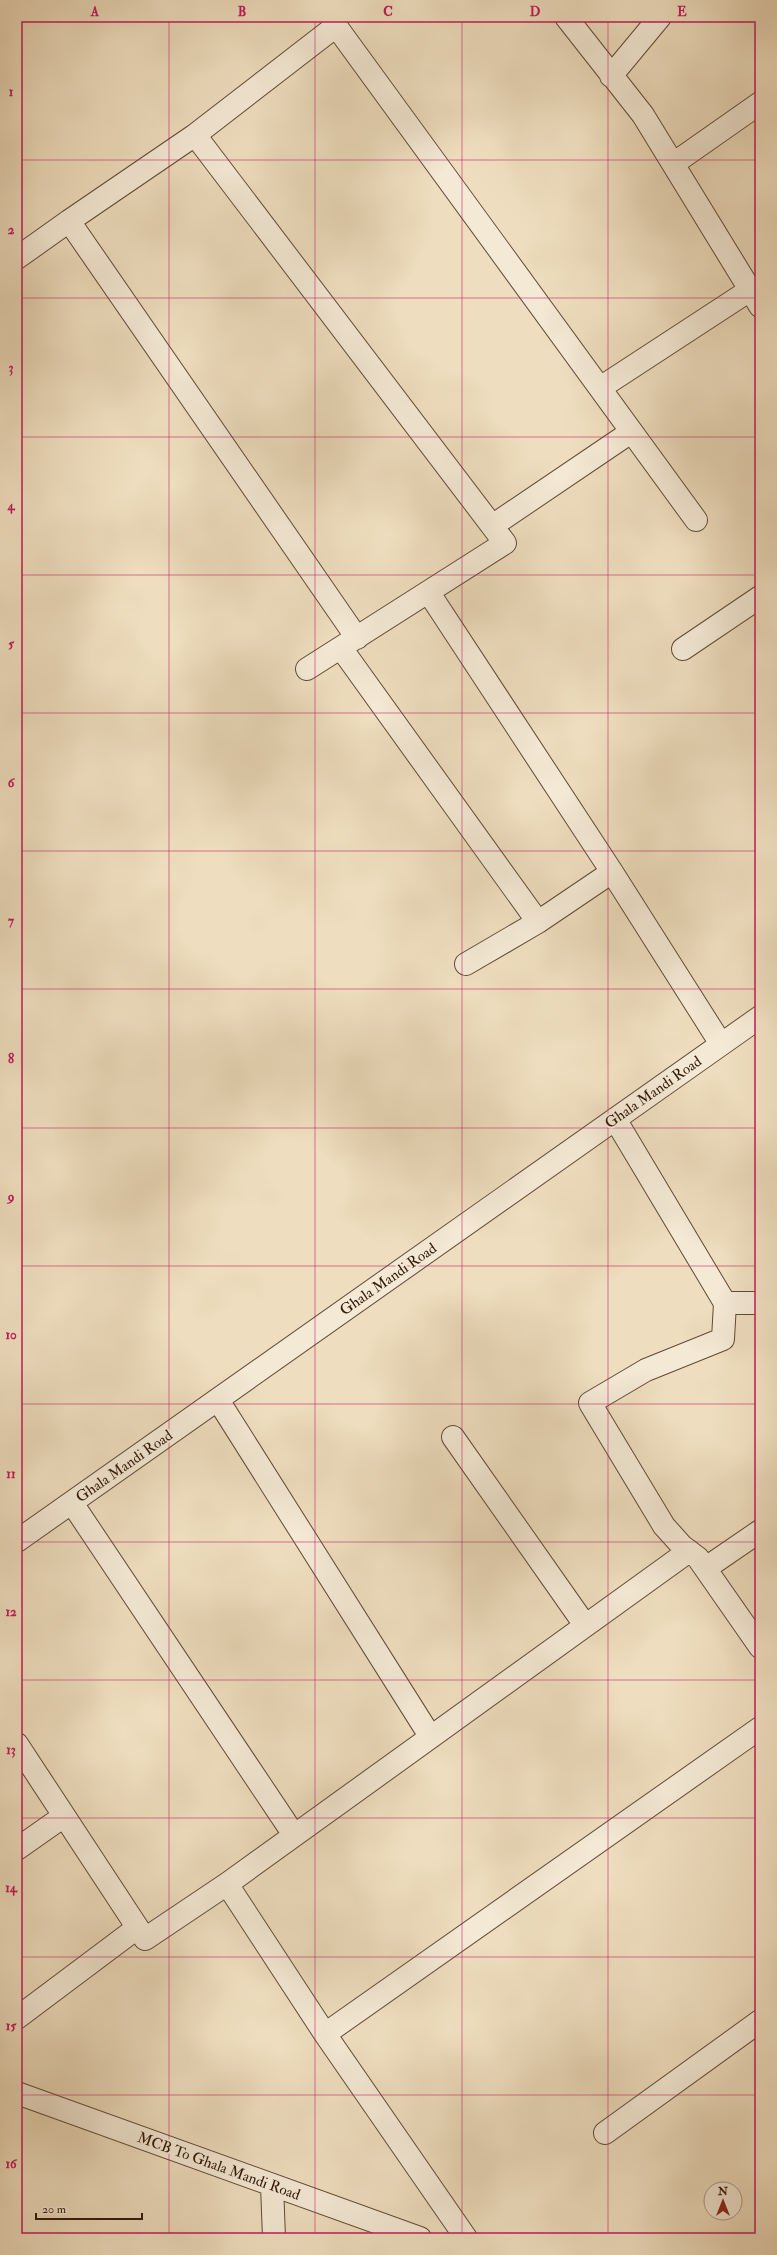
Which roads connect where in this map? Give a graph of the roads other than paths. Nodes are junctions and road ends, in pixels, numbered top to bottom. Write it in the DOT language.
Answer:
graph roads {
  1 [pos="566,17"];
  2 [pos="660,17"];
  3 [pos="611,76"];
  4 [pos="760,103"];
  5 [pos="195,135"];
  6 [pos="672,164"];
  7 [pos="69,221"];
  8 [pos="17,258"];
  9 [pos="755,298"];
  10 [pos="600,388"];
  11 [pos="631,432"];
  12 [pos="696,520"];
  13 [pos="492,526"];
  14 [pos="429,592"];
  15 [pos="760,596"];
  16 [pos="349,643"];
  17 [pos="683,649"];
  18 [pos="307,668"];
  19 [pos="612,872"];
  20 [pos="538,922"];
  21 [pos="466,964"];
  22 [pos="760,1017"];
  23 [pos="721,1044"];
  24 [pos="615,1119"];
  25 [pos="725,1302"];
  26 [pos="760,1303"];
  27 [pos="218,1400"];
  28 [pos="453,1437"];
  29 [pos="72,1502"];
  30 [pos="760,1531"];
  31 [pos="17,1541"];
  32 [pos="689,1551"];
  33 [pos="706,1568"];
  34 [pos="585,1625"];
  35 [pos="760,1647"];
  36 [pos="760,1728"];
  37 [pos="430,1736"];
  38 [pos="17,1744"];
  39 [pos="64,1816"];
  40 [pos="294,1835"];
  41 [pos="17,1849"];
  42 [pos="227,1884"];
  43 [pos="137,1928"];
  44 [pos="17,2018"];
  45 [pos="760,2021"];
  46 [pos="325,2034"];
  47 [pos="17,2093"];
  48 [pos="605,2133"];
  49 [pos="272,2185"];
  50 [pos="274,2238"];
  51 [pos="420,2238"];
  52 [pos="466,2238"];
  1 -- 3 [label="street"];
  2 -- 3 [label="street"];
  3 -- 6 [label="street"];
  4 -- 6 [label="street"];
  5 -- 7 [label="street"];
  5 -- 10 [label="street"];
  5 -- 13 [label="street"];
  6 -- 9 [label="street"];
  7 -- 8 [label="street"];
  7 -- 16 [label="street"];
  9 -- 10 [label="street"];
  10 -- 11 [label="street"];
  11 -- 12 [label="street"];
  11 -- 13 [label="street"];
  13 -- 14 [label="street"];
  14 -- 16 [label="street"];
  14 -- 19 [label="street"];
  15 -- 17 [label="street"];
  16 -- 18 [label="street"];
  16 -- 20 [label="street"];
  19 -- 20 [label="street"];
  19 -- 23 [label="street"];
  20 -- 21 [label="street"];
  22 -- 23 [label="street, Ghala Mandi Road"];
  23 -- 24 [label="street, Ghala Mandi Road"];
  24 -- 25 [label="street"];
  24 -- 27 [label="street, Ghala Mandi Road"];
  25 -- 26 [label="street"];
  25 -- 32 [label="street"];
  27 -- 29 [label="street, Ghala Mandi Road"];
  27 -- 37 [label="street"];
  28 -- 34 [label="street"];
  29 -- 31 [label="street, Ghala Mandi Road"];
  29 -- 40 [label="street"];
  30 -- 33 [label="street"];
  32 -- 33 [label="street"];
  32 -- 34 [label="street"];
  33 -- 35 [label="street"];
  34 -- 37 [label="street"];
  36 -- 46 [label="street"];
  37 -- 40 [label="street"];
  38 -- 39 [label="street"];
  39 -- 41 [label="street"];
  39 -- 43 [label="street"];
  40 -- 42 [label="street"];
  42 -- 43 [label="street"];
  42 -- 46 [label="street"];
  43 -- 44 [label="street"];
  45 -- 48 [label="street"];
  46 -- 52 [label="street"];
  47 -- 49 [label="street, MCB To Ghala Mandi Road"];
  49 -- 50 [label="street"];
  49 -- 51 [label="street, MCB To Ghala Mandi Road"];
}
